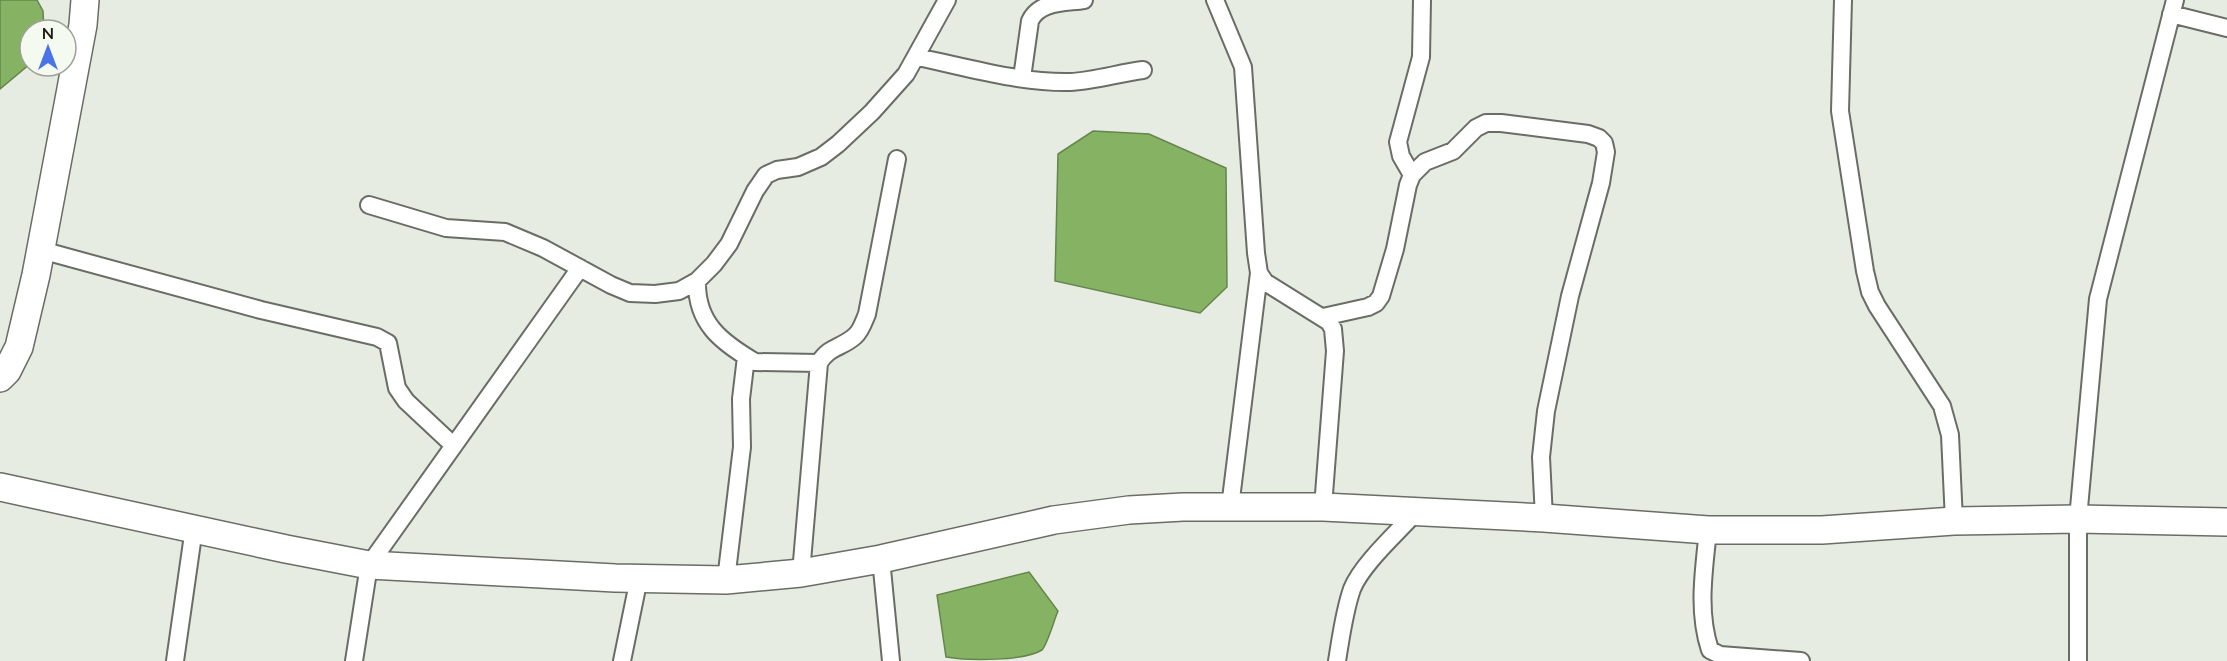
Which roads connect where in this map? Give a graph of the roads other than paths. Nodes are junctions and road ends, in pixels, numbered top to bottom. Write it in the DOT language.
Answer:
graph roads {
  1 [pos="85,0"];
  2 [pos="947,0"];
  3 [pos="1084,0"];
  4 [pos="1215,0"];
  5 [pos="1422,0"];
  6 [pos="1844,0"];
  7 [pos="1034,7"];
  8 [pos="2173,7"];
  9 [pos="2227,28"];
  10 [pos="916,57"];
  11 [pos="1143,70"];
  12 [pos="1022,78"];
  13 [pos="897,159"];
  14 [pos="1412,175"];
  15 [pos="369,205"];
  16 [pos="41,250"];
  17 [pos="580,268"];
  18 [pos="1259,273"];
  19 [pos="697,281"];
  20 [pos="1323,318"];
  21 [pos="746,357"];
  22 [pos="819,363"];
  23 [pos="2,373"];
  24 [pos="453,445"];
  25 [pos="0,486"];
  26 [pos="1230,507"];
  27 [pos="1323,507"];
  28 [pos="1417,511"];
  29 [pos="1544,518"];
  30 [pos="2078,519"];
  31 [pos="1954,521"];
  32 [pos="2227,522"];
  33 [pos="194,528"];
  34 [pos="1708,530"];
  35 [pos="881,559"];
  36 [pos="369,565"];
  37 [pos="801,573"];
  38 [pos="639,578"];
  39 [pos="726,580"];
  40 [pos="175,661"];
  41 [pos="354,661"];
  42 [pos="622,661"];
  43 [pos="891,661"];
  44 [pos="1337,661"];
  45 [pos="1801,661"];
  46 [pos="2078,661"];
  1 -- 16 [label="main road"];
  2 -- 10 [label="street"];
  3 -- 7 [label="street"];
  4 -- 18 [label="street"];
  5 -- 14 [label="street"];
  6 -- 31 [label="street"];
  7 -- 12 [label="street"];
  8 -- 9 [label="street"];
  8 -- 30 [label="street"];
  10 -- 12 [label="street"];
  10 -- 19 [label="street"];
  11 -- 12 [label="street"];
  13 -- 22 [label="street"];
  14 -- 20 [label="street"];
  14 -- 29 [label="street"];
  15 -- 17 [label="street"];
  16 -- 23 [label="main road"];
  16 -- 24 [label="street"];
  17 -- 19 [label="street"];
  17 -- 24 [label="street"];
  18 -- 20 [label="street"];
  18 -- 26 [label="street"];
  19 -- 21 [label="street"];
  20 -- 27 [label="street"];
  21 -- 22 [label="street"];
  21 -- 39 [label="street"];
  22 -- 37 [label="street"];
  24 -- 36 [label="street"];
  25 -- 33 [label="main road"];
  26 -- 27 [label="main road"];
  26 -- 35 [label="main road"];
  27 -- 28 [label="main road"];
  28 -- 29 [label="main road"];
  28 -- 44 [label="street"];
  29 -- 34 [label="main road"];
  30 -- 31 [label="main road"];
  30 -- 32 [label="main road"];
  30 -- 46 [label="street"];
  31 -- 34 [label="main road"];
  33 -- 36 [label="main road"];
  33 -- 40 [label="street"];
  34 -- 45 [label="street"];
  35 -- 37 [label="main road"];
  35 -- 43 [label="street"];
  36 -- 38 [label="main road"];
  36 -- 41 [label="street"];
  37 -- 39 [label="main road"];
  38 -- 39 [label="main road"];
  38 -- 42 [label="street"];
}
